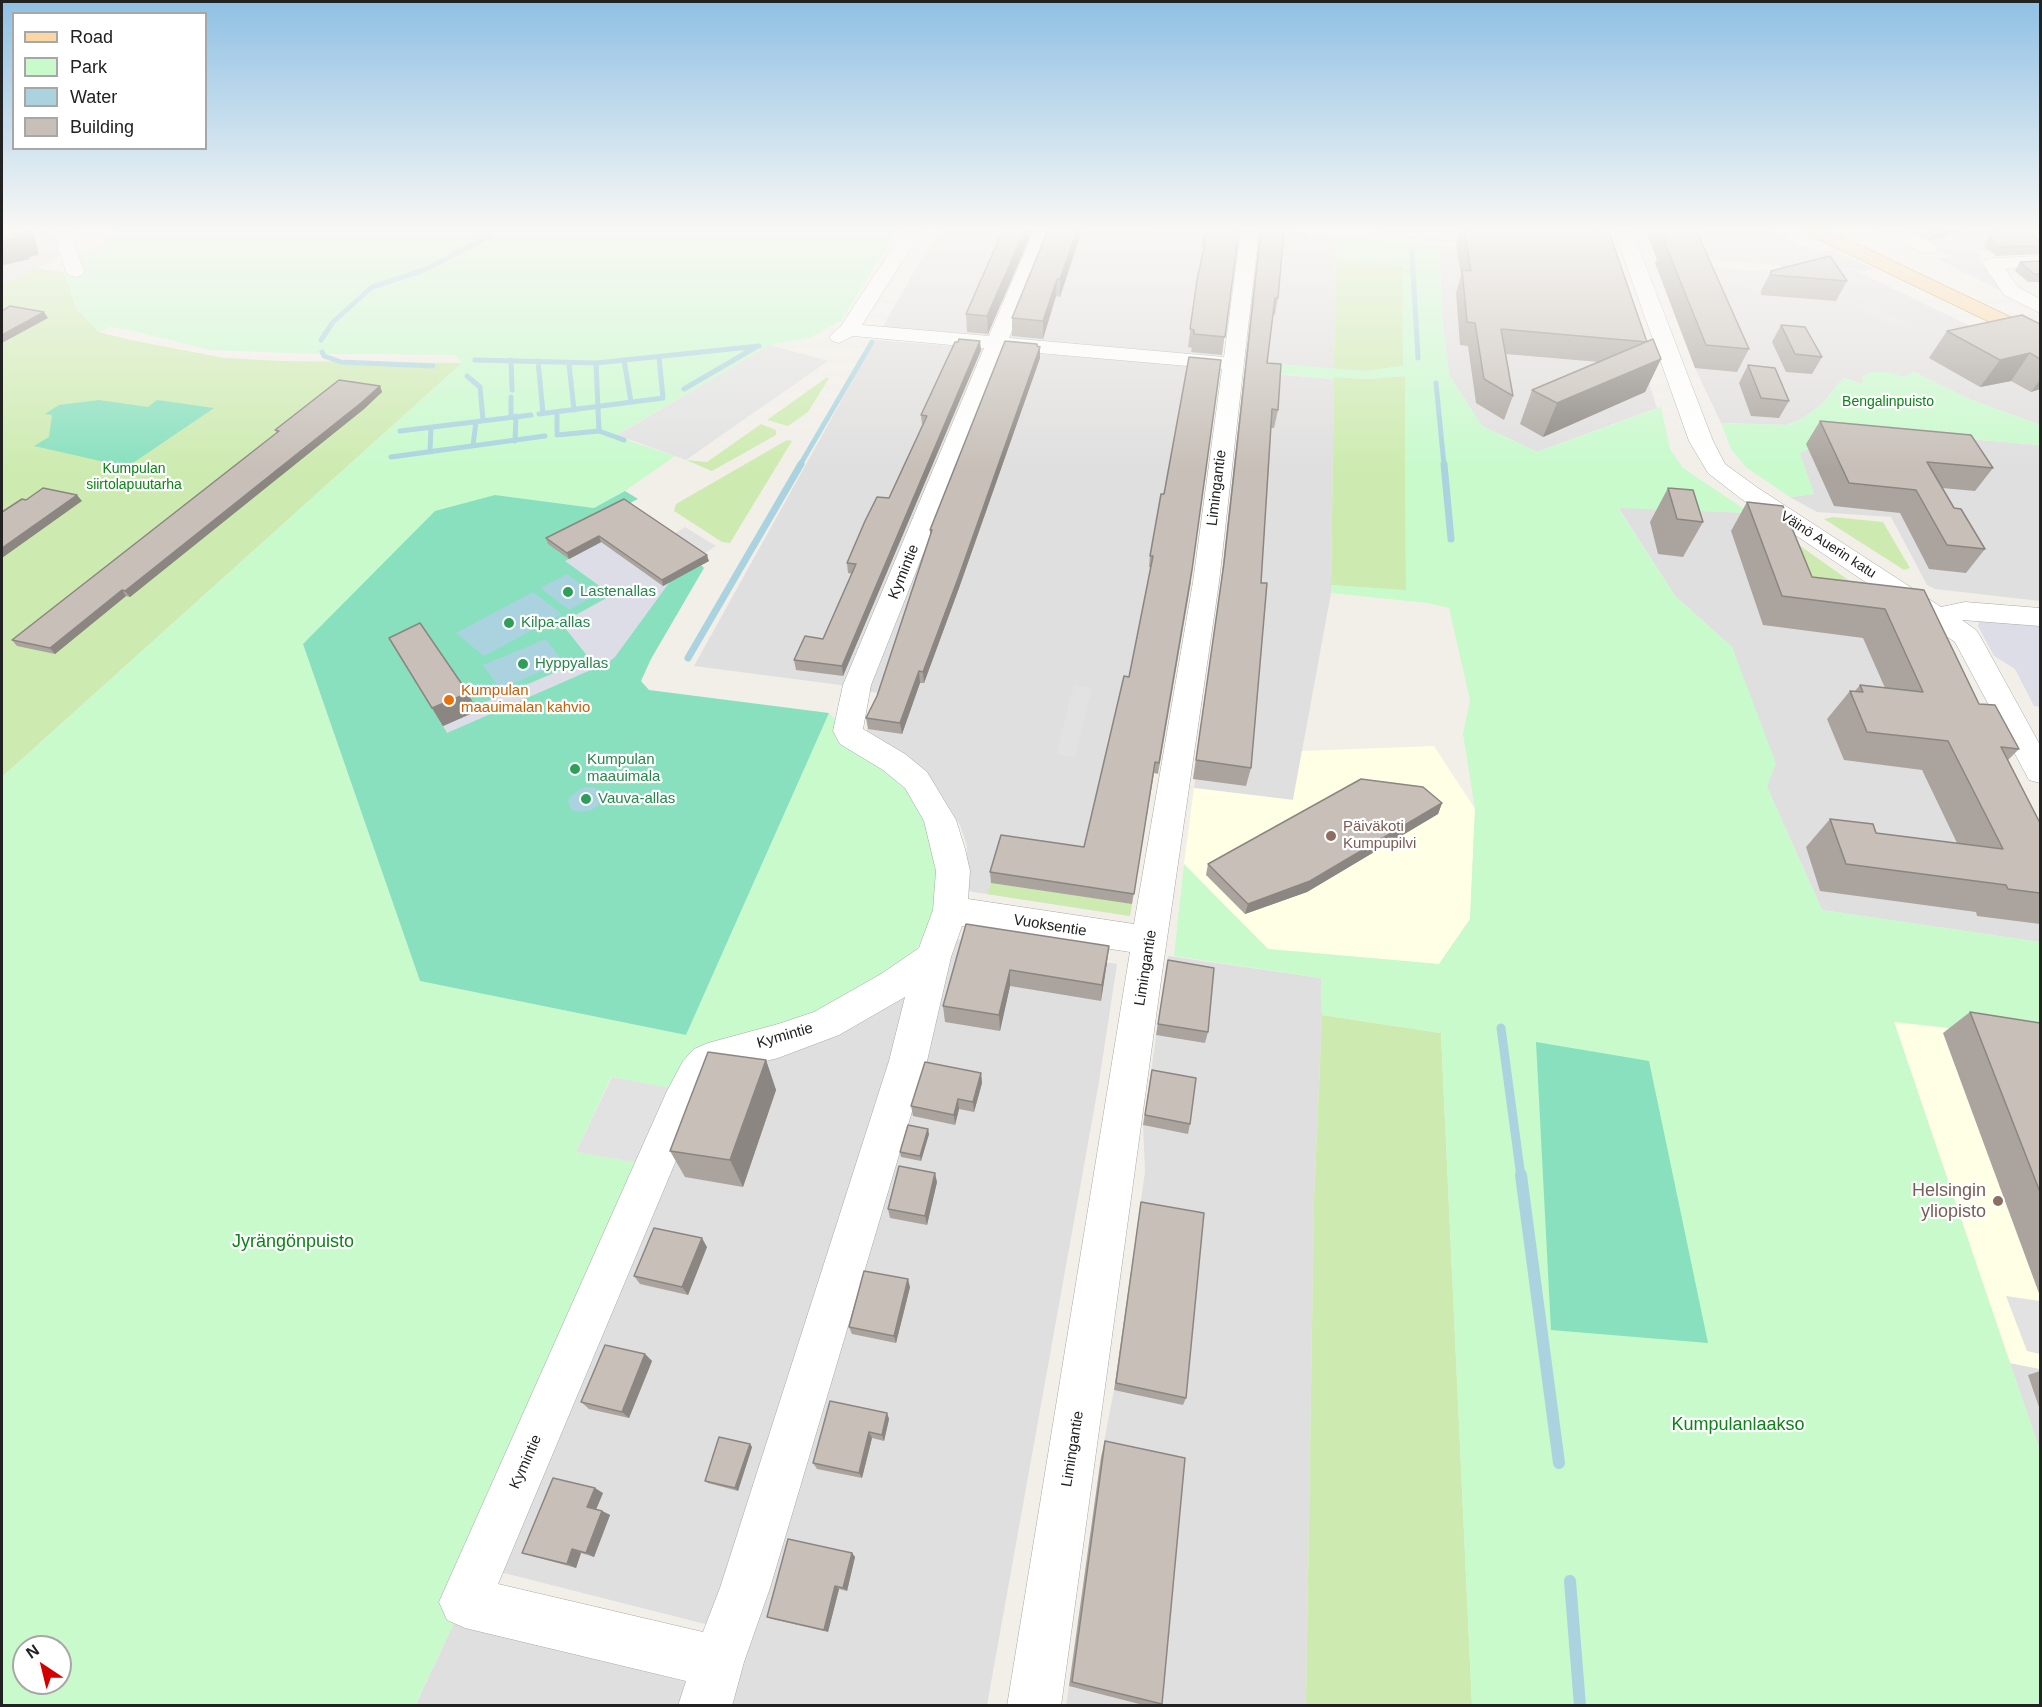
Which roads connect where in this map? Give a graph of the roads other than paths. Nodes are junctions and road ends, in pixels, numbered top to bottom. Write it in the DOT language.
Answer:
graph roads {
  1 [pos="860,310"];
  2 [pos="1011,310"];
  3 [pos="1239,310"];
  4 [pos="1648,310"];
  5 [pos="1979,310"];
  6 [pos="2025,310"];
  7 [pos="2040,317"];
  8 [pos="2040,339"];
  9 [pos="998,343"];
  10 [pos="1232,364"];
  11 [pos="1940,616"];
  12 [pos="2040,617"];
  13 [pos="2040,771"];
  14 [pos="950,910"];
  15 [pos="1149,941"];
  16 [pos="933,957"];
  17 [pos="718,1662"];
  18 [pos="705,1706"];
  19 [pos="1034,1706"];
  1 -- 9 [label="street"];
  2 -- 9 [label="street, Kymintie"];
  3 -- 10 [label="street, Limingantie"];
  4 -- 11 [label="street, Väinö Auerin katu"];
  5 -- 8 [label="main road"];
  6 -- 7 [label="main road"];
  9 -- 10 [label="street"];
  9 -- 14 [label="street, Kymintie"];
  10 -- 15 [label="street, Limingantie"];
  11 -- 12 [label="street"];
  11 -- 13 [label="street, Väinö Auerin katu"];
  14 -- 15 [label="street, Vuoksentie"];
  14 -- 16 [label="street, Kymintie"];
  15 -- 19 [label="street, Limingantie"];
  16 -- 17 [label="street"];
  16 -- 17 [label="street, Kymintie"];
  17 -- 18 [label="street"];
}
